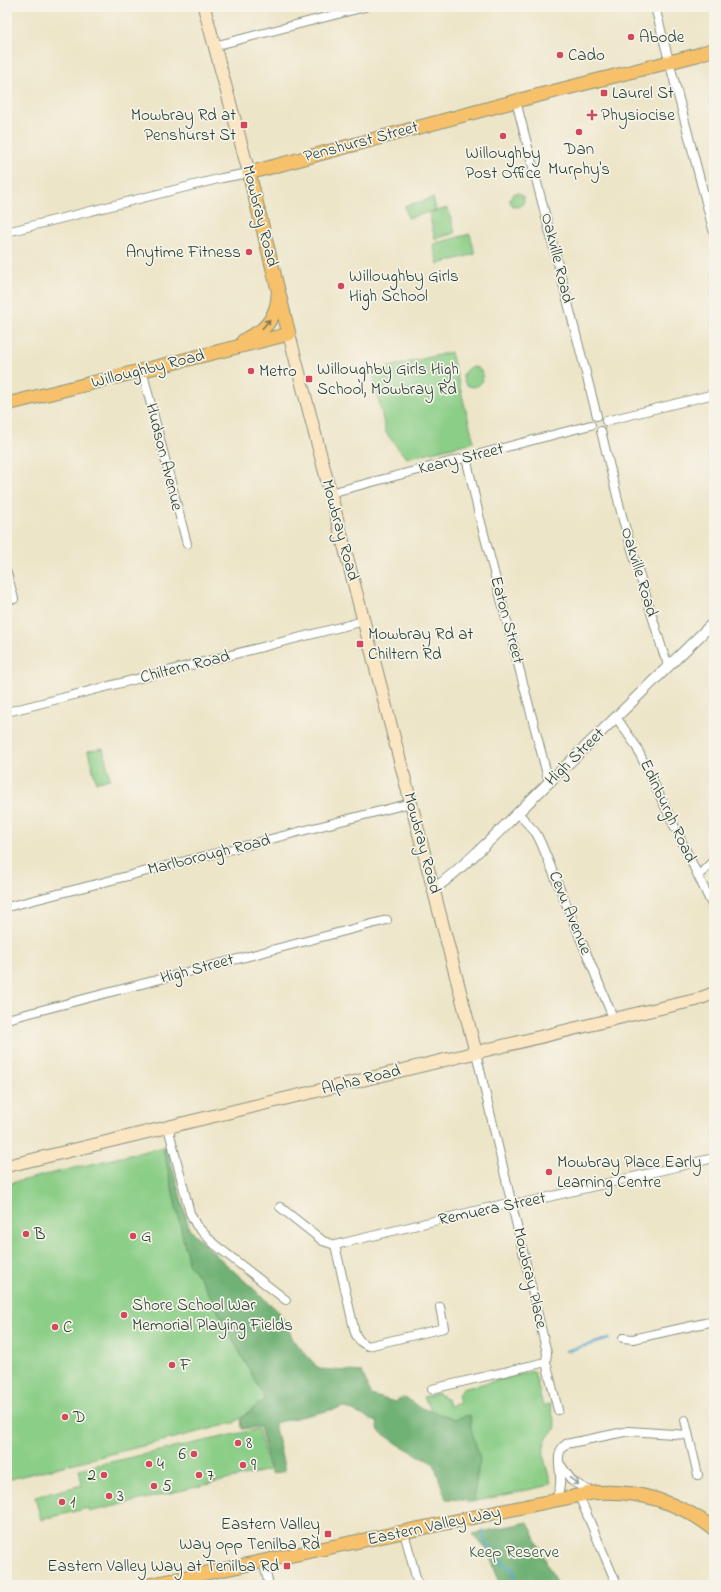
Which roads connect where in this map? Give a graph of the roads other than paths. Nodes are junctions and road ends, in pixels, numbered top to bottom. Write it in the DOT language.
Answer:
graph roads {
  1 [pos="204,7"];
  2 [pos="365,7"];
  3 [pos="655,7"];
  4 [pos="214,46"];
  5 [pos="714,49"];
  6 [pos="670,61"];
  7 [pos="516,100"];
  8 [pos="249,173"];
  9 [pos="712,219"];
  10 [pos="7,232"];
  11 [pos="714,233"];
  12 [pos="278,290"];
  13 [pos="289,334"];
  14 [pos="237,347"];
  15 [pos="142,370"];
  16 [pos="714,394"];
  17 [pos="7,404"];
  18 [pos="597,416"];
  19 [pos="606,421"];
  20 [pos="591,425"];
  21 [pos="601,431"];
  22 [pos="466,458"];
  23 [pos="330,493"];
  24 [pos="187,544"];
  25 [pos="7,573"];
  26 [pos="14,599"];
  27 [pos="364,621"];
  28 [pos="714,622"];
  29 [pos="669,666"];
  30 [pos="7,712"];
  31 [pos="616,717"];
  32 [pos="549,782"];
  33 [pos="411,803"];
  34 [pos="518,813"];
  35 [pos="714,860"];
  36 [pos="698,876"];
  37 [pos="434,890"];
  38 [pos="7,907"];
  39 [pos="714,909"];
  40 [pos="387,920"];
  41 [pos="714,994"];
  42 [pos="7,1019"];
  43 [pos="614,1020"];
  44 [pos="476,1052"];
  45 [pos="168,1127"];
  46 [pos="714,1158"];
  47 [pos="7,1166"];
  48 [pos="512,1202"];
  49 [pos="280,1207"];
  50 [pos="335,1244"];
  51 [pos="286,1300"];
  52 [pos="440,1307"];
  53 [pos="714,1321"];
  54 [pos="623,1338"];
  55 [pos="546,1362"];
  56 [pos="432,1389"];
  57 [pos="558,1410"];
  58 [pos="685,1420"];
  59 [pos="688,1435"];
  60 [pos="560,1464"];
  61 [pos="698,1475"];
  62 [pos="593,1493"];
  63 [pos="579,1496"];
  64 [pos="556,1500"];
  65 [pos="714,1529"];
  66 [pos="404,1532"];
  67 [pos="263,1561"];
  68 [pos="149,1585"];
  69 [pos="269,1585"];
  70 [pos="418,1585"];
  71 [pos="617,1585"];
  1 -- 4 [label="main road, Mowbray Road"];
  2 -- 4 [label="street"];
  3 -- 6 [label="street"];
  4 -- 8 [label="main road, Mowbray Road"];
  5 -- 6 [label="main road, Penshurst Street"];
  6 -- 7 [label="main road, Penshurst Street"];
  6 -- 9 [label="street"];
  7 -- 8 [label="main road, Penshurst Street"];
  7 -- 18 [label="street, Oakville Road"];
  8 -- 10 [label="street, Penshurst Street"];
  8 -- 12 [label="main road, Mowbray Road"];
  9 -- 11 [label="street"];
  12 -- 13 [label="main road, Mowbray Road"];
  14 -- 12 [label="main road, one-way"];
  13 -- 14 [label="main road, Willoughby Road"];
  13 -- 23 [label="main road, Mowbray Road"];
  14 -- 15 [label="main road, Willoughby Road"];
  15 -- 17 [label="main road, Willoughby Road"];
  15 -- 24 [label="street, Hudson Avenue"];
  16 -- 19 [label="street"];
  18 -- 19 [label="street"];
  18 -- 20 [label="street"];
  19 -- 21 [label="street"];
  20 -- 21 [label="street"];
  20 -- 22 [label="street, Keary Street"];
  21 -- 29 [label="street, Oakville Road"];
  22 -- 23 [label="street, Keary Street"];
  22 -- 32 [label="street, Eaton Street"];
  23 -- 27 [label="main road, Mowbray Road"];
  25 -- 26 [label="street"];
  27 -- 30 [label="street, Chiltern Road"];
  27 -- 33 [label="main road, Mowbray Road"];
  28 -- 29 [label="street, High Street"];
  29 -- 31 [label="street, High Street"];
  31 -- 32 [label="street, High Street"];
  31 -- 36 [label="street, Edinburgh Road"];
  32 -- 34 [label="street, High Street"];
  33 -- 37 [label="main road, Mowbray Road"];
  33 -- 38 [label="street, Marlborough Road"];
  34 -- 37 [label="street, High Street"];
  34 -- 43 [label="street, Cevu Avenue"];
  35 -- 36 [label="street"];
  36 -- 39 [label="street, Edinburgh Road"];
  37 -- 44 [label="main road, Mowbray Road"];
  40 -- 42 [label="street, High Street"];
  41 -- 43 [label="main road, Alpha Road"];
  43 -- 44 [label="main road, Alpha Road"];
  44 -- 45 [label="main road, Alpha Road"];
  44 -- 48 [label="street, Mowbray Place"];
  45 -- 47 [label="main road, Alpha Road"];
  45 -- 51 [label="street"];
  46 -- 48 [label="street, Remuera Street"];
  48 -- 50 [label="street, Remuera Street"];
  48 -- 55 [label="street, Mowbray Place"];
  49 -- 50 [label="street"];
  50 -- 52 [label="street"];
  53 -- 54 [label="street"];
  55 -- 56 [label="street"];
  55 -- 57 [label="street, Mowbray Place"];
  58 -- 59 [label="street"];
  59 -- 60 [label="street"];
  59 -- 61 [label="street"];
  60 -- 62 [label="street, one-way"];
  60 -- 64 [label="street"];
  62 -- 63 [label="main road, Eastern Valley Way"];
  62 -- 65 [label="main road, Eastern Valley Way"];
  63 -- 64 [label="main road, Eastern Valley Way"];
  63 -- 71 [label="street"];
  64 -- 66 [label="main road, Eastern Valley Way"];
  66 -- 67 [label="main road, Eastern Valley Way"];
  66 -- 70 [label="street"];
  67 -- 68 [label="main road, Eastern Valley Way"];
  67 -- 69 [label="street"];
}
